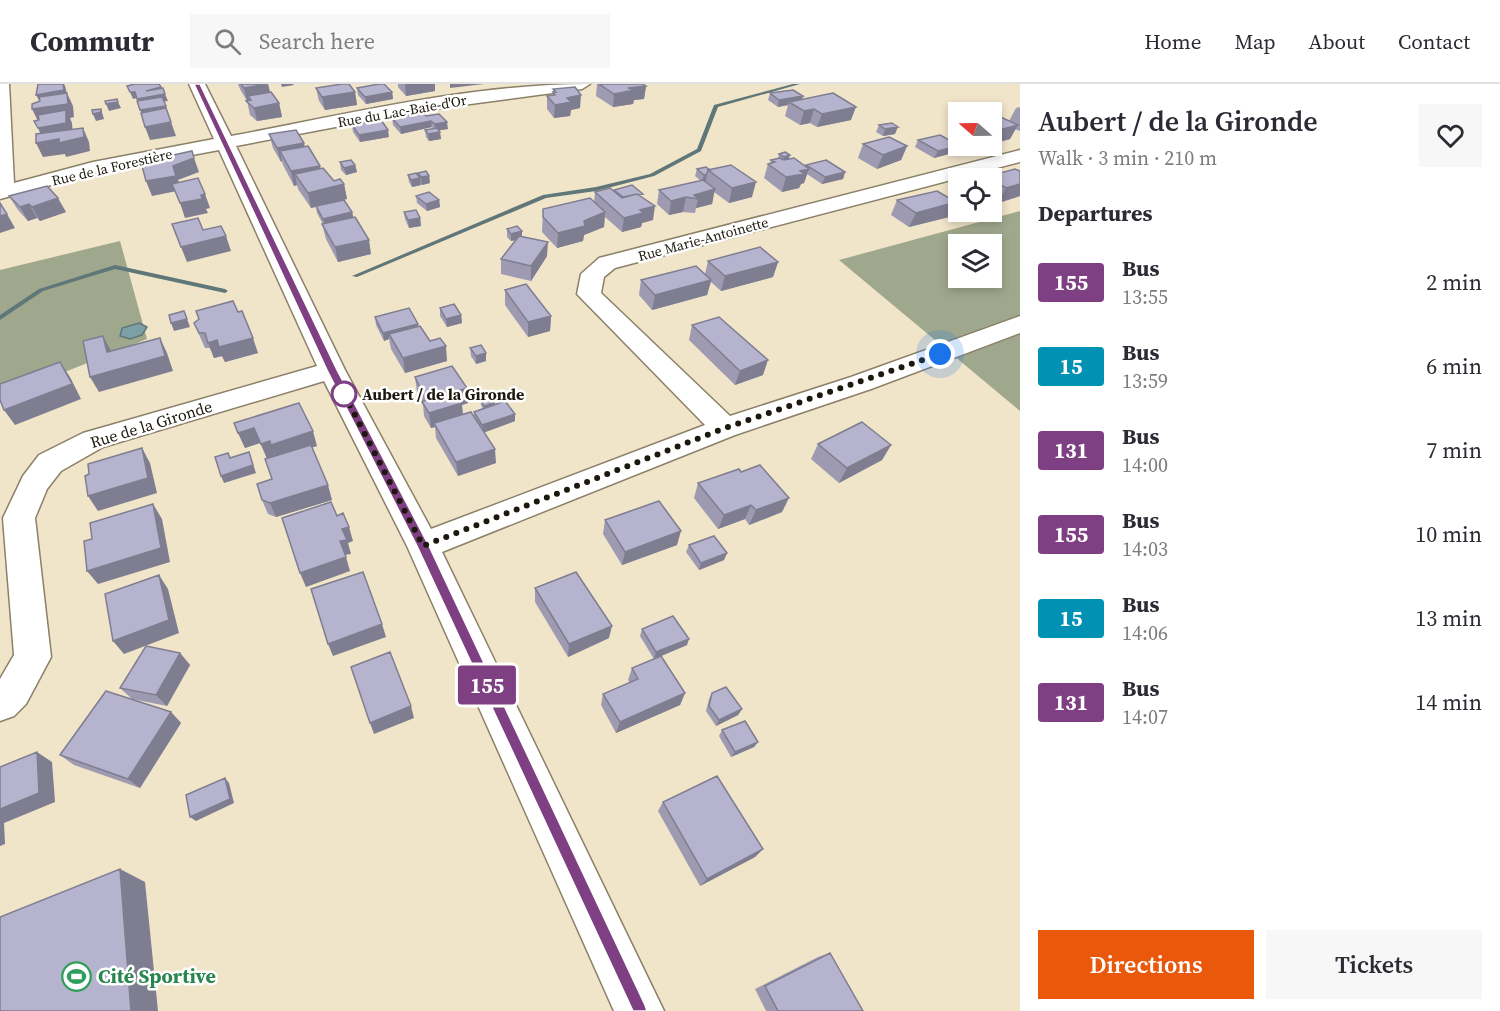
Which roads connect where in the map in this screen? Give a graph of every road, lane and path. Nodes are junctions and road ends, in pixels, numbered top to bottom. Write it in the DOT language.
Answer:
graph roads {
  1 [pos="1,84"];
  2 [pos="197,84"];
  3 [pos="582,84"];
  4 [pos="2,113"];
  5 [pos="224,143"];
  6 [pos="1020,156"];
  7 [pos="2,192"];
  8 [pos="1020,324"];
  9 [pos="332,370"];
  10 [pos="725,428"];
  11 [pos="423,546"];
  12 [pos="0,703"];
  13 [pos="639,1011"];
  1 -- 4 [label="street"];
  2 -- 5 [label="street"];
  3 -- 5 [label="street, Rue du Lac-Baie-d'Or"];
  4 -- 7 [label="street"];
  5 -- 7 [label="street, Rue de la Forestière"];
  5 -- 9 [label="street"];
  6 -- 10 [label="street, Rue Marie-Antoinette"];
  8 -- 10 [label="street"];
  9 -- 11 [label="street"];
  9 -- 12 [label="street, Rue de la Gironde"];
  10 -- 11 [label="street"];
  11 -- 13 [label="street"];
}
